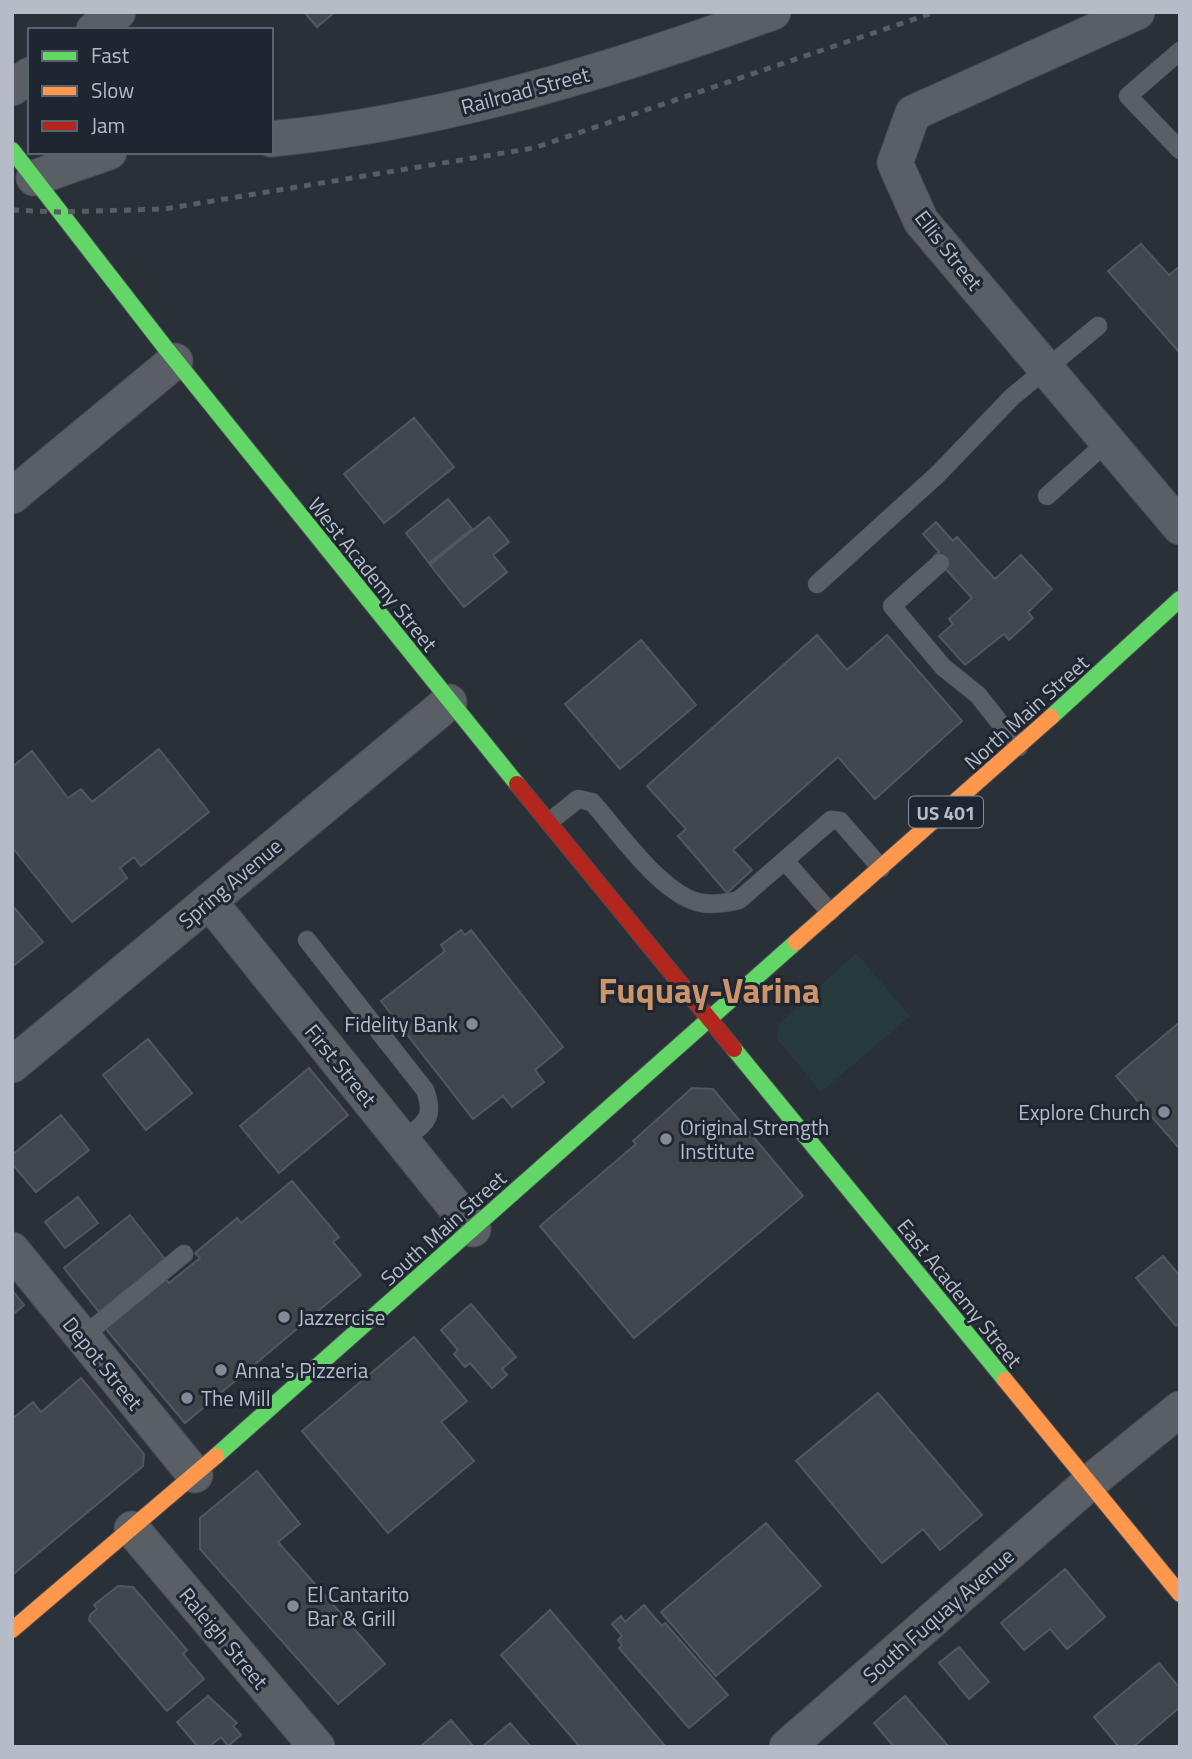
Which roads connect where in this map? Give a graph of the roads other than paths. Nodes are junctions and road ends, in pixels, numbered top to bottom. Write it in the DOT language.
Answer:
graph roads {
  1 [pos="118,12"];
  2 [pos="773,12"];
  3 [pos="1137,12"];
  4 [pos="97,28"];
  5 [pos="1180,51"];
  6 [pos="28,76"];
  7 [pos="12,88"];
  8 [pos="273,139"];
  9 [pos="12,150"];
  10 [pos="1180,150"];
  11 [pos="103,154"];
  12 [pos="34,178"];
  13 [pos="1097,326"];
  14 [pos="175,360"];
  15 [pos="1046,371"];
  16 [pos="1107,443"];
  17 [pos="12,496"];
  18 [pos="1047,496"];
  19 [pos="1180,527"];
  20 [pos="940,563"];
  21 [pos="817,584"];
  22 [pos="1180,599"];
  23 [pos="449,702"];
  24 [pos="1018,747"];
  25 [pos="549,822"];
  26 [pos="785,861"];
  27 [pos="881,868"];
  28 [pos="209,901"];
  29 [pos="830,912"];
  30 [pos="307,940"];
  31 [pos="707,1018"];
  32 [pos="12,1065"];
  33 [pos="402,1141"];
  34 [pos="473,1229"];
  35 [pos="12,1250"];
  36 [pos="184,1254"];
  37 [pos="81,1338"];
  38 [pos="1180,1409"];
  39 [pos="195,1475"];
  40 [pos="1089,1483"];
  41 [pos="132,1529"];
  42 [pos="1180,1594"];
  43 [pos="12,1630"];
  44 [pos="317,1747"];
  45 [pos="788,1747"];
  1 -- 4 [label="street"];
  2 -- 8 [label="street, Railroad Street"];
  3 -- 15 [label="street, Ellis Street"];
  5 -- 10 [label="lane"];
  6 -- 7 [label="street"];
  9 -- 12 [label="main road, West Academy Street"];
  11 -- 12 [label="street"];
  12 -- 14 [label="main road, West Academy Street"];
  13 -- 15 [label="lane"];
  14 -- 17 [label="street"];
  14 -- 23 [label="main road, West Academy Street"];
  15 -- 16 [label="street, Ellis Street"];
  15 -- 21 [label="lane"];
  16 -- 18 [label="lane"];
  16 -- 19 [label="street, Ellis Street"];
  20 -- 24 [label="lane"];
  22 -- 24 [label="main road, North Main Street / US 401"];
  23 -- 25 [label="main road, West Academy Street"];
  23 -- 28 [label="street, Spring Avenue"];
  24 -- 27 [label="main road, North Main Street / US 401"];
  25 -- 26 [label="lane"];
  25 -- 31 [label="main road, West Academy Street"];
  26 -- 27 [label="lane"];
  26 -- 29 [label="lane"];
  27 -- 29 [label="main road, North Main Street / US 401"];
  28 -- 32 [label="street, Spring Avenue"];
  28 -- 33 [label="street, First Street"];
  29 -- 31 [label="main road, North Main Street / US 401"];
  30 -- 33 [label="lane"];
  31 -- 34 [label="main road, South Main Street / US 401"];
  31 -- 40 [label="main road, East Academy Street"];
  33 -- 34 [label="street, First Street"];
  34 -- 39 [label="main road, South Main Street / US 401"];
  35 -- 37 [label="street, Depot Street"];
  36 -- 37 [label="lane"];
  37 -- 39 [label="street, Depot Street"];
  38 -- 40 [label="street, South Fuquay Avenue"];
  39 -- 41 [label="main road, South Main Street / US 401"];
  40 -- 42 [label="main road, East Academy Street"];
  40 -- 45 [label="street, South Fuquay Avenue"];
  41 -- 43 [label="main road, South Main Street / US 401"];
  41 -- 44 [label="street, Raleigh Street"];
}
